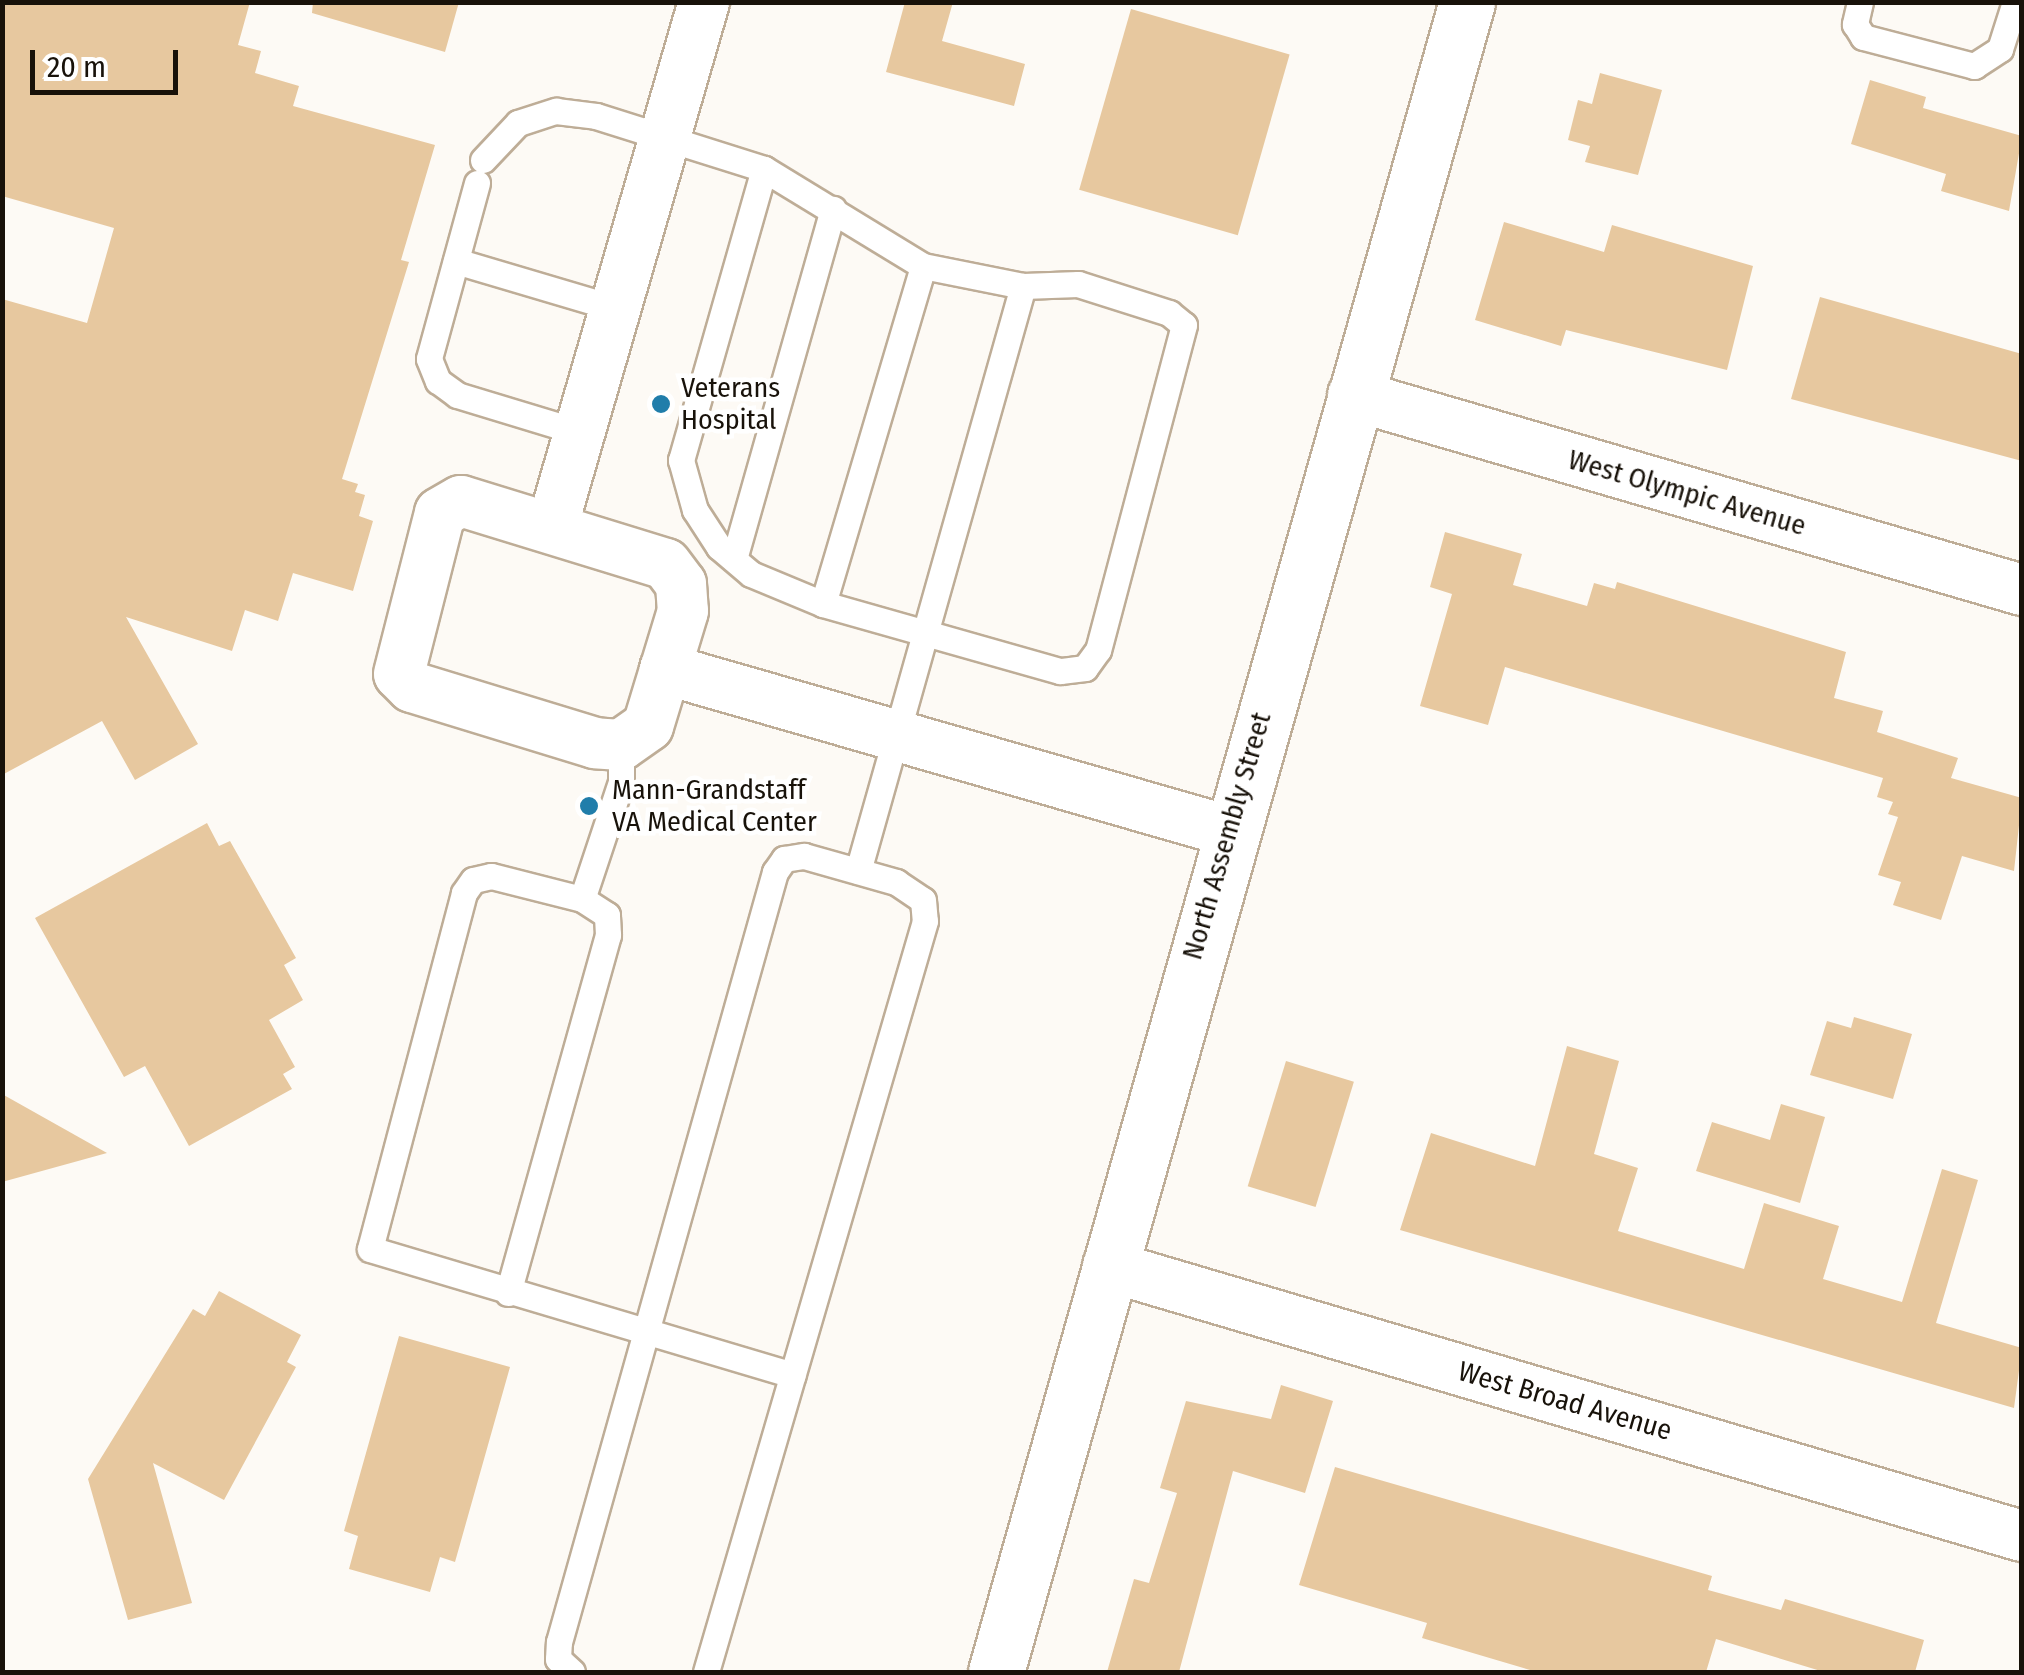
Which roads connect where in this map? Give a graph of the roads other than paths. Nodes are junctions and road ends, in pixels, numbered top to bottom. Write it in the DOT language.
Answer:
graph roads {
  1 [pos="704,2"];
  2 [pos="1466,2"];
  3 [pos="1860,2"];
  4 [pos="2014,2"];
  5 [pos="665,139"];
  6 [pos="764,168"];
  7 [pos="833,209"];
  8 [pos="456,261"];
  9 [pos="922,266"];
  10 [pos="1024,286"];
  11 [pos="616,308"];
  12 [pos="1353,395"];
  13 [pos="579,432"];
  14 [pos="552,527"];
  15 [pos="734,559"];
  16 [pos="2022,590"];
  17 [pos="823,604"];
  18 [pos="929,635"];
  19 [pos="665,669"];
  20 [pos="900,740"];
  21 [pos="621,745"];
  22 [pos="1228,831"];
  23 [pos="858,872"];
  24 [pos="582,899"];
  25 [pos="1108,1266"];
  26 [pos="508,1293"];
  27 [pos="645,1333"];
  28 [pos="792,1375"];
  29 [pos="2022,1536"];
  30 [pos="572,1672"];
  31 [pos="706,1672"];
  32 [pos="996,1672"];
  1 -- 5 [label="street"];
  2 -- 12 [label="main road, North Assembly Street"];
  3 -- 4 [label="lane"];
  5 -- 6 [label="lane"];
  5 -- 8 [label="lane"];
  5 -- 11 [label="street"];
  6 -- 7 [label="lane"];
  6 -- 15 [label="lane"];
  7 -- 9 [label="lane"];
  7 -- 15 [label="lane"];
  8 -- 11 [label="lane"];
  8 -- 13 [label="lane"];
  9 -- 10 [label="lane"];
  9 -- 17 [label="lane"];
  10 -- 18 [label="lane"];
  10 -- 18 [label="lane"];
  11 -- 13 [label="street"];
  12 -- 16 [label="street, West Olympic Avenue"];
  12 -- 22 [label="main road, North Assembly Street"];
  13 -- 14 [label="street"];
  14 -- 19 [label="street"];
  14 -- 21 [label="street"];
  15 -- 17 [label="lane"];
  17 -- 18 [label="lane"];
  18 -- 20 [label="lane"];
  19 -- 20 [label="street"];
  19 -- 21 [label="street"];
  20 -- 22 [label="street"];
  20 -- 23 [label="lane"];
  21 -- 24 [label="lane"];
  22 -- 25 [label="main road, North Assembly Street"];
  23 -- 27 [label="lane"];
  23 -- 28 [label="lane"];
  24 -- 26 [label="lane"];
  24 -- 26 [label="lane"];
  25 -- 29 [label="street, West Broad Avenue"];
  25 -- 32 [label="main road, North Assembly Street"];
  26 -- 27 [label="lane"];
  27 -- 28 [label="lane"];
  27 -- 30 [label="lane"];
  28 -- 31 [label="lane"];
}
